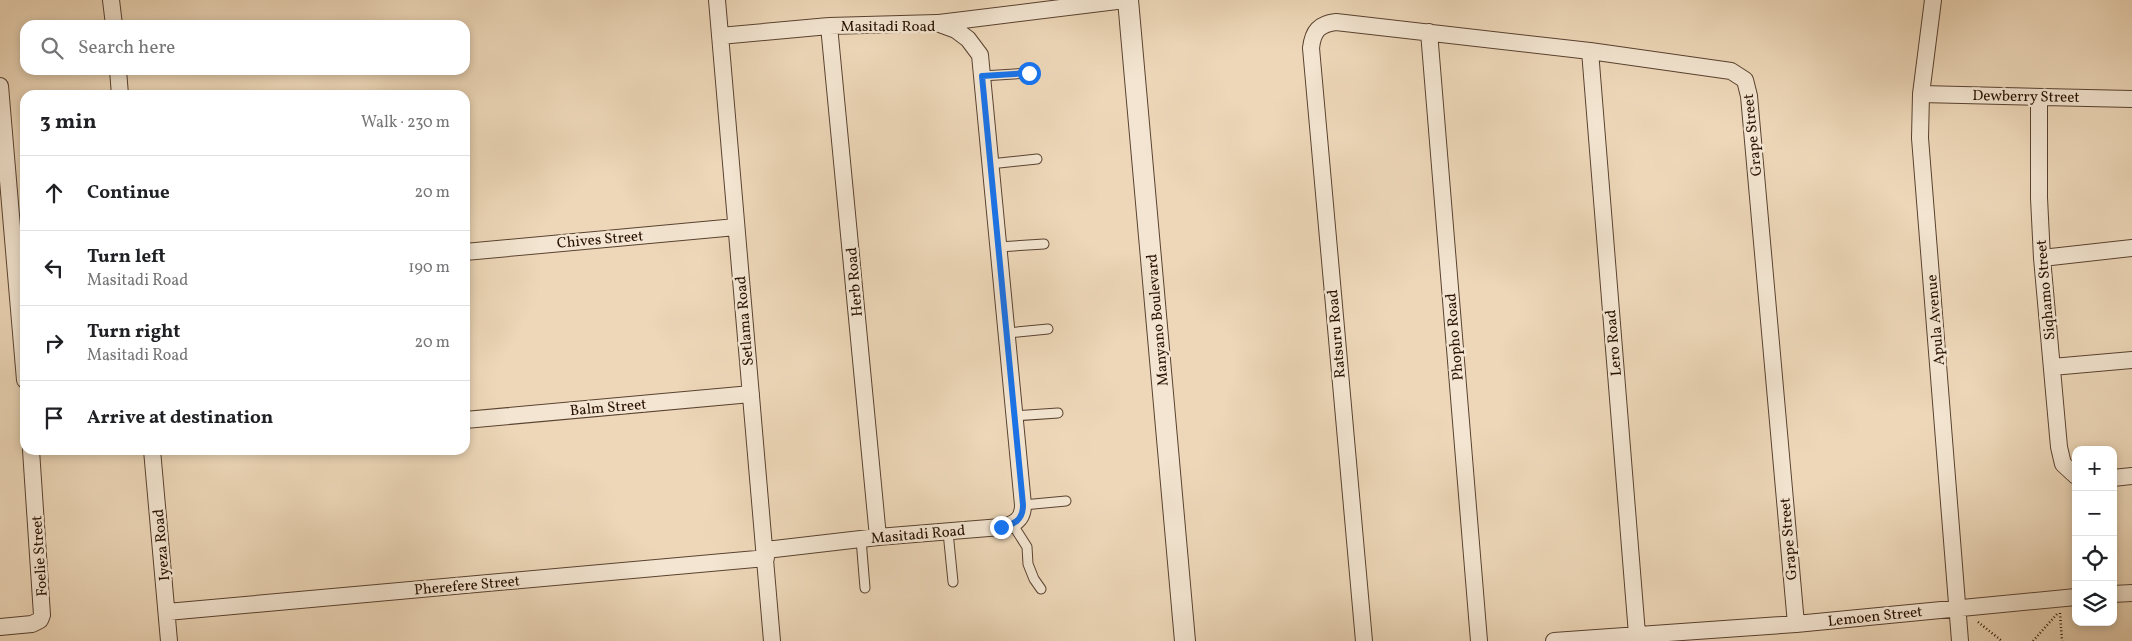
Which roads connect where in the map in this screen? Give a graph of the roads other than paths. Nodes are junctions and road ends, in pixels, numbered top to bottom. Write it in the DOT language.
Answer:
graph roads {
  1 [pos="112,0"];
  2 [pos="717,0"];
  3 [pos="1127,0"];
  4 [pos="1933,0"];
  5 [pos="114,20"];
  6 [pos="937,23"];
  7 [pos="830,26"];
  8 [pos="1318,28"];
  9 [pos="1429,32"];
  10 [pos="720,36"];
  11 [pos="1590,51"];
  12 [pos="1029,73"];
  13 [pos="118,75"];
  14 [pos="982,76"];
  15 [pos="0,86"];
  16 [pos="120,90"];
  17 [pos="1921,94"];
  18 [pos="2039,97"];
  19 [pos="2132,99"];
  20 [pos="1037,160"];
  21 [pos="990,164"];
  22 [pos="736,227"];
  23 [pos="1044,244"];
  24 [pos="998,247"];
  25 [pos="2132,248"];
  26 [pos="470,252"];
  27 [pos="2042,258"];
  28 [pos="20,273"];
  29 [pos="1048,329"];
  30 [pos="1006,333"];
  31 [pos="2132,360"];
  32 [pos="2052,367"];
  33 [pos="751,394"];
  34 [pos="1058,413"];
  35 [pos="1014,416"];
  36 [pos="470,420"];
  37 [pos="30,455"];
  38 [pos="152,455"];
  39 [pos="2072,473"];
  40 [pos="2132,476"];
  41 [pos="2117,478"];
  42 [pos="1066,501"];
  43 [pos="1023,505"];
  44 [pos="1013,525"];
  45 [pos="948,532"];
  46 [pos="878,537"];
  47 [pos="861,539"];
  48 [pos="766,554"];
  49 [pos="952,582"];
  50 [pos="865,588"];
  51 [pos="1041,589"];
  52 [pos="2132,593"];
  53 [pos="2117,594"];
  54 [pos="2072,597"];
  55 [pos="1958,607"];
  56 [pos="167,612"];
  57 [pos="1796,624"];
  58 [pos="0,627"];
  59 [pos="1637,634"];
  60 [pos="168,641"];
  61 [pos="772,641"];
  62 [pos="1185,641"];
  63 [pos="1364,641"];
  64 [pos="1479,641"];
  65 [pos="1554,641"];
  66 [pos="1960,641"];
  1 -- 5 [label="street"];
  2 -- 10 [label="street, Setlama Road"];
  3 -- 6 [label="street"];
  3 -- 62 [label="street, Manyano Boulevard"];
  4 -- 17 [label="street, Apula Avenue"];
  6 -- 7 [label="street, Masitadi Road"];
  6 -- 14 [label="street, Masitadi Road"];
  7 -- 10 [label="street, Masitadi Road"];
  7 -- 46 [label="street, Herb Road"];
  8 -- 9 [label="street, Grape Street"];
  8 -- 63 [label="street, Ratsuru Road"];
  9 -- 11 [label="street, Grape Street"];
  9 -- 64 [label="street, Phopho Road"];
  10 -- 22 [label="street, Setlama Road"];
  11 -- 57 [label="street, Grape Street"];
  11 -- 59 [label="street, Lero Road"];
  12 -- 14 [label="lane"];
  13 -- 16 [label="street"];
  14 -- 21 [label="street, Masitadi Road"];
  15 -- 28 [label="street"];
  17 -- 18 [label="street, Dewberry Street"];
  17 -- 55 [label="street, Apula Avenue"];
  18 -- 19 [label="street, Dewberry Street"];
  18 -- 27 [label="street, Siqhamo Street"];
  20 -- 21 [label="lane"];
  21 -- 24 [label="street, Masitadi Road"];
  22 -- 26 [label="street, Chives Street"];
  22 -- 33 [label="street, Setlama Road"];
  23 -- 24 [label="lane"];
  24 -- 30 [label="street, Masitadi Road"];
  25 -- 27 [label="street"];
  27 -- 32 [label="street, Siqhamo Street"];
  29 -- 30 [label="lane"];
  30 -- 35 [label="street, Masitadi Road"];
  31 -- 32 [label="street"];
  32 -- 39 [label="street, Siqhamo Street"];
  33 -- 36 [label="street, Balm Street"];
  33 -- 48 [label="street, Setlama Road"];
  34 -- 35 [label="lane"];
  35 -- 43 [label="street, Masitadi Road"];
  37 -- 58 [label="street, Foelie Street"];
  38 -- 56 [label="street, Iyeza Road"];
  40 -- 41 [label="street"];
  42 -- 43 [label="lane"];
  43 -- 44 [label="street"];
  44 -- 45 [label="street, Masitadi Road"];
  44 -- 51 [label="lane"];
  45 -- 46 [label="street, Masitadi Road"];
  45 -- 49 [label="lane"];
  46 -- 47 [label="street, Masitadi Road"];
  47 -- 48 [label="street, Masitadi Road"];
  47 -- 50 [label="lane"];
  48 -- 56 [label="street, Pherefere Street"];
  48 -- 61 [label="street, Setlama Road"];
  52 -- 53 [label="street"];
  54 -- 55 [label="street, Lemoen Street"];
  55 -- 57 [label="street, Lemoen Street"];
  55 -- 66 [label="street, Apula Avenue"];
  56 -- 60 [label="street, Iyeza Road"];
  57 -- 59 [label="street, Lemoen Street"];
  59 -- 65 [label="street, Lemoen Street"];
}
